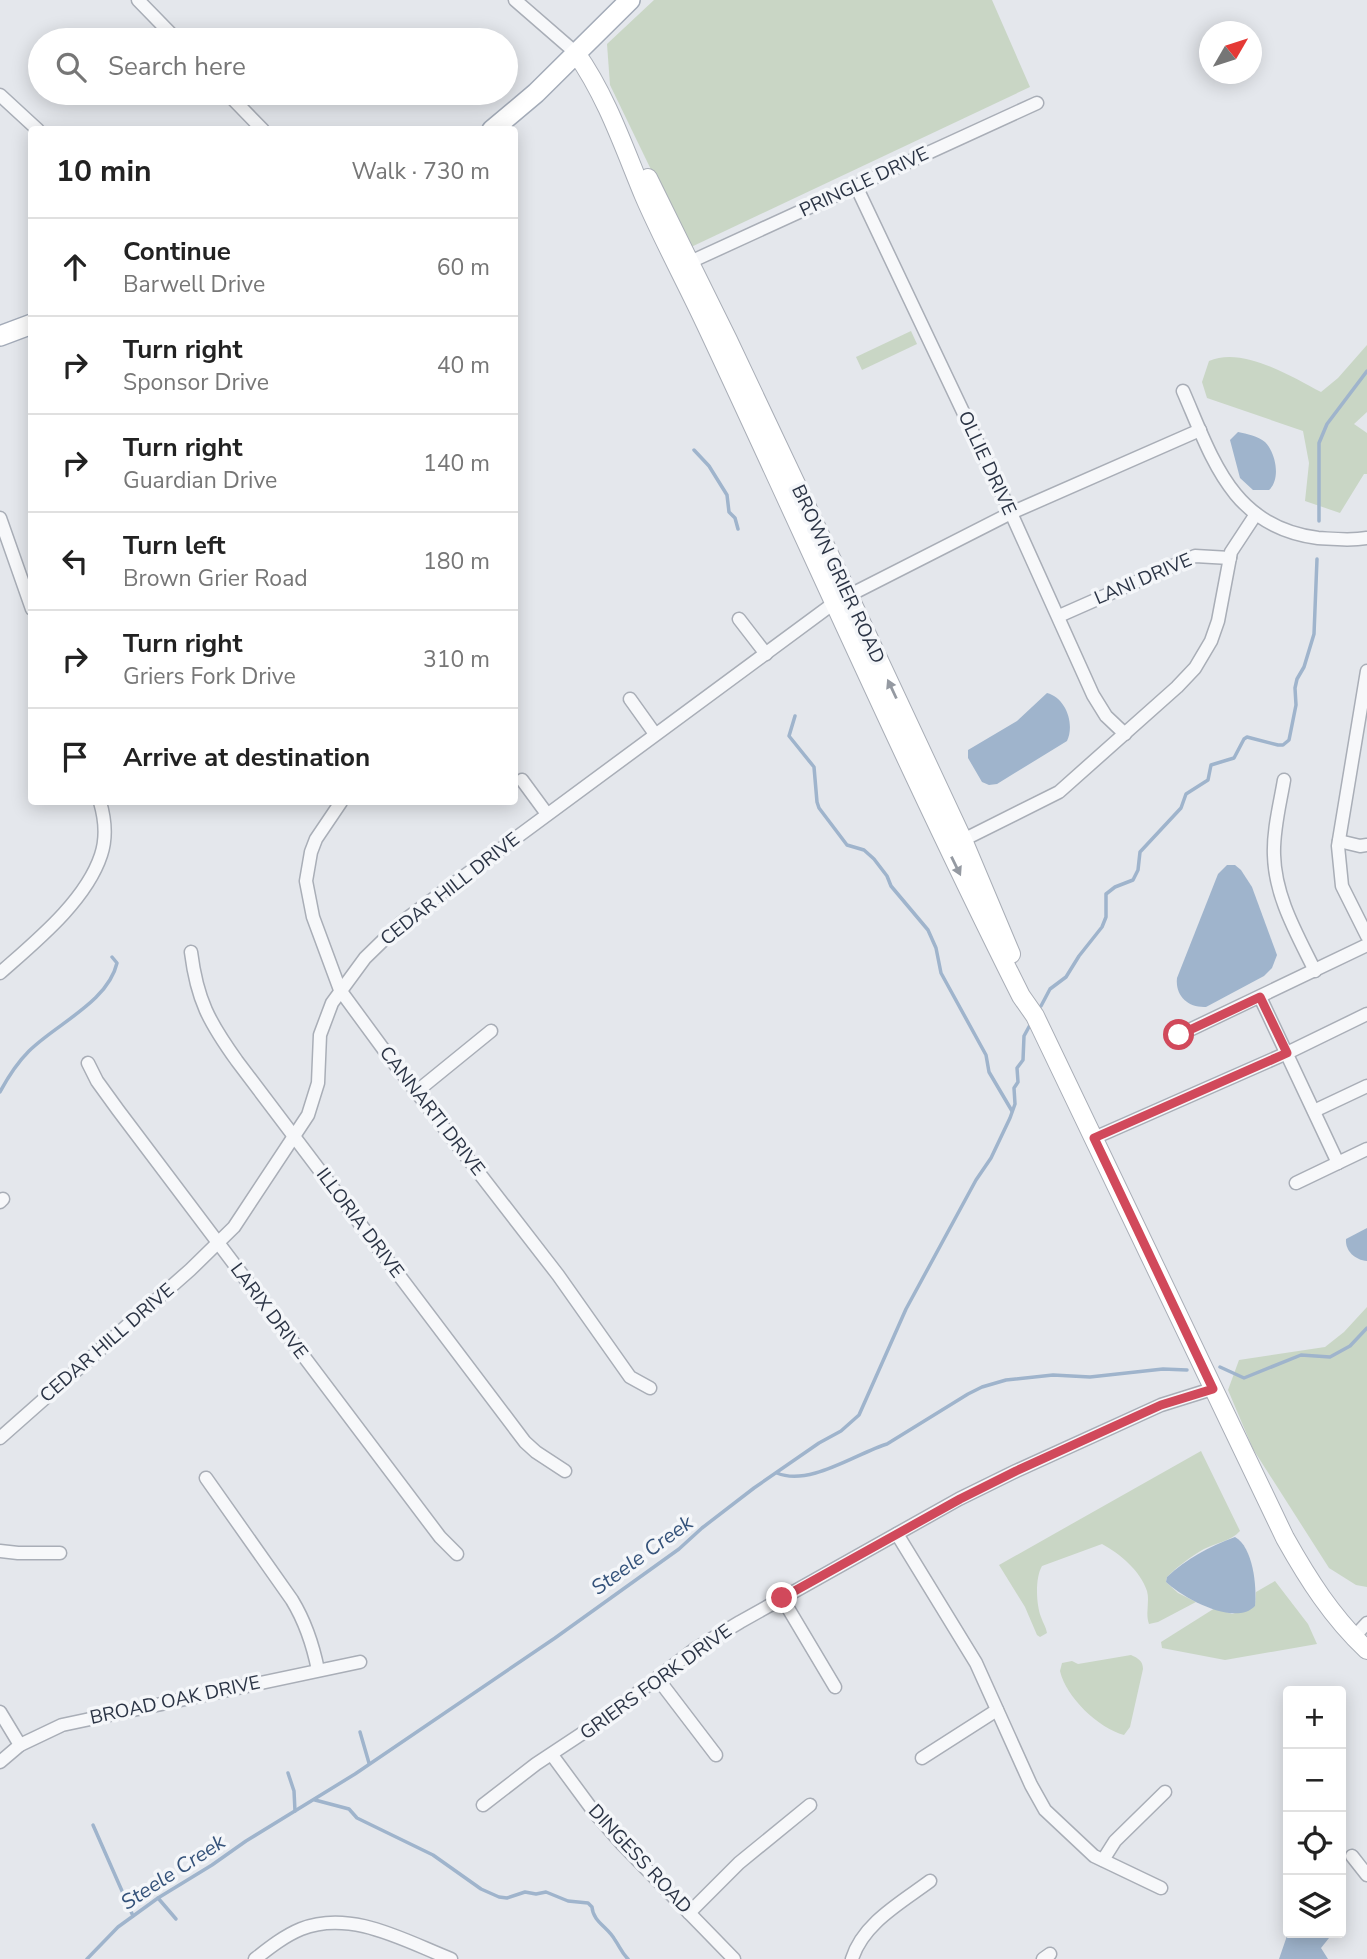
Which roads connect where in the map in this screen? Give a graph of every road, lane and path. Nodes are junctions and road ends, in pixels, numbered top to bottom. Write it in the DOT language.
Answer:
graph roads {
  1 [pos="138,0"];
  2 [pos="515,0"];
  3 [pos="630,0"];
  4 [pos="165,28"];
  5 [pos="576,53"];
  6 [pos="0,95"];
  7 [pos="1037,103"];
  8 [pos="239,105"];
  9 [pos="34,126"];
  10 [pos="259,126"];
  11 [pos="497,126"];
  12 [pos="623,140"];
  13 [pos="856,186"];
  14 [pos="690,262"];
  15 [pos="28,326"];
  16 [pos="0,336"];
  17 [pos="1183,391"];
  18 [pos="1200,430"];
  19 [pos="1011,513"];
  20 [pos="1256,514"];
  21 [pos="0,518"];
  22 [pos="1367,538"];
  23 [pos="1230,558"];
  24 [pos="28,595"];
  25 [pos="841,599"];
  26 [pos="1059,616"];
  27 [pos="739,619"];
  28 [pos="766,654"];
  29 [pos="1367,671"];
  30 [pos="630,699"];
  31 [pos="886,715"];
  32 [pos="655,734"];
  33 [pos="1125,734"];
  34 [pos="1284,779"];
  35 [pos="522,780"];
  36 [pos="101,805"];
  37 [pos="339,805"];
  38 [pos="547,814"];
  39 [pos="963,840"];
  40 [pos="1339,841"];
  41 [pos="1367,845"];
  42 [pos="1367,936"];
  43 [pos="1367,945"];
  44 [pos="191,952"];
  45 [pos="1315,971"];
  46 [pos="0,973"];
  47 [pos="340,990"];
  48 [pos="1260,997"];
  49 [pos="1367,1014"];
  50 [pos="1035,1016"];
  51 [pos="491,1031"];
  52 [pos="1179,1035"];
  53 [pos="1287,1053"];
  54 [pos="89,1063"];
  55 [pos="1367,1086"];
  56 [pos="416,1092"];
  57 [pos="1314,1111"];
  58 [pos="294,1136"];
  59 [pos="1094,1138"];
  60 [pos="1367,1149"];
  61 [pos="1338,1163"];
  62 [pos="1296,1183"];
  63 [pos="219,1244"];
  64 [pos="650,1388"];
  65 [pos="1213,1389"];
  66 [pos="0,1438"];
  67 [pos="565,1471"];
  68 [pos="206,1478"];
  69 [pos="897,1534"];
  70 [pos="0,1551"];
  71 [pos="60,1553"];
  72 [pos="457,1554"];
  73 [pos="782,1598"];
  74 [pos="1367,1623"];
  75 [pos="1360,1644"];
  76 [pos="360,1662"];
  77 [pos="318,1670"];
  78 [pos="658,1679"];
  79 [pos="835,1687"];
  80 [pos="997,1710"];
  81 [pos="0,1712"];
  82 [pos="20,1745"];
  83 [pos="552,1755"];
  84 [pos="716,1755"];
  85 [pos="922,1758"];
  86 [pos="0,1762"];
  87 [pos="1165,1791"];
  88 [pos="483,1805"];
  89 [pos="810,1805"];
  90 [pos="1352,1856"];
  91 [pos="1102,1860"];
  92 [pos="1367,1874"];
  93 [pos="930,1881"];
  94 [pos="1161,1888"];
  95 [pos="689,1913"];
  96 [pos="255,1959"];
  97 [pos="451,1959"];
  98 [pos="734,1959"];
  99 [pos="852,1959"];
  1 -- 4 [label="street"];
  2 -- 5 [label="street, BROWN GRIER ROAD"];
  3 -- 5 [label="main road"];
  5 -- 11 [label="main road"];
  5 -- 12 [label="main road, BROWN GRIER ROAD"];
  6 -- 9 [label="street"];
  7 -- 13 [label="street, PRINGLE DRIVE"];
  8 -- 10 [label="street"];
  12 -- 14 [label="main road, BROWN GRIER ROAD"];
  12 -- 25 [label="main road, BROWN GRIER ROAD"];
  13 -- 14 [label="street, PRINGLE DRIVE"];
  13 -- 19 [label="street, OLLIE DRIVE"];
  14 -- 25 [label="main road, BROWN GRIER ROAD"];
  15 -- 16 [label="main road"];
  17 -- 18 [label="street"];
  18 -- 19 [label="street, CEDAR HILL DRIVE"];
  18 -- 20 [label="street"];
  19 -- 25 [label="street, CEDAR HILL DRIVE"];
  19 -- 26 [label="street, OLLIE DRIVE"];
  20 -- 22 [label="street"];
  20 -- 23 [label="street"];
  21 -- 24 [label="street"];
  23 -- 26 [label="street, LANI DRIVE"];
  23 -- 33 [label="street"];
  25 -- 28 [label="street, CEDAR HILL DRIVE"];
  25 -- 31 [label="main road, BROWN GRIER ROAD"];
  39 -- 25 [label="main road, BROWN GRIER ROAD, one-way"];
  26 -- 33 [label="street, OLLIE DRIVE"];
  27 -- 28 [label="street"];
  28 -- 32 [label="street, CEDAR HILL DRIVE"];
  29 -- 40 [label="street"];
  30 -- 32 [label="street"];
  31 -- 39 [label="main road"];
  31 -- 50 [label="main road, BROWN GRIER ROAD, one-way"];
  32 -- 38 [label="street, CEDAR HILL DRIVE"];
  33 -- 39 [label="street"];
  34 -- 45 [label="street"];
  35 -- 38 [label="street"];
  36 -- 46 [label="street"];
  37 -- 47 [label="street, CANNARTI DRIVE"];
  38 -- 47 [label="street, CEDAR HILL DRIVE"];
  39 -- 50 [label="main road, BROWN GRIER ROAD"];
  40 -- 41 [label="street"];
  40 -- 42 [label="street"];
  43 -- 45 [label="street"];
  44 -- 58 [label="street, ILLORIA DRIVE"];
  45 -- 48 [label="street"];
  47 -- 56 [label="street, CANNARTI DRIVE"];
  47 -- 58 [label="street, CEDAR HILL DRIVE"];
  48 -- 52 [label="street"];
  48 -- 53 [label="street"];
  49 -- 53 [label="street"];
  50 -- 59 [label="main road, BROWN GRIER ROAD"];
  51 -- 56 [label="street"];
  53 -- 57 [label="street"];
  53 -- 59 [label="street"];
  54 -- 63 [label="street, LARIX DRIVE"];
  55 -- 57 [label="street"];
  56 -- 64 [label="street, CANNARTI DRIVE"];
  57 -- 61 [label="street"];
  58 -- 63 [label="street, CEDAR HILL DRIVE"];
  58 -- 67 [label="street, ILLORIA DRIVE"];
  59 -- 65 [label="main road, BROWN GRIER ROAD"];
  60 -- 61 [label="street"];
  61 -- 62 [label="street"];
  63 -- 66 [label="street, CEDAR HILL DRIVE"];
  63 -- 72 [label="street, LARIX DRIVE"];
  65 -- 69 [label="street, GRIERS FORK DRIVE"];
  65 -- 75 [label="main road, BROWN GRIER ROAD"];
  68 -- 77 [label="street"];
  69 -- 73 [label="street, GRIERS FORK DRIVE"];
  69 -- 80 [label="street"];
  70 -- 71 [label="street"];
  73 -- 78 [label="street, GRIERS FORK DRIVE"];
  73 -- 79 [label="street"];
  74 -- 75 [label="street"];
  76 -- 77 [label="street, BROAD OAK DRIVE"];
  77 -- 82 [label="street, BROAD OAK DRIVE"];
  78 -- 83 [label="street, GRIERS FORK DRIVE"];
  78 -- 84 [label="street"];
  80 -- 85 [label="street"];
  80 -- 91 [label="street"];
  81 -- 82 [label="street"];
  82 -- 86 [label="street, BROAD OAK DRIVE"];
  83 -- 88 [label="street, GRIERS FORK DRIVE"];
  83 -- 95 [label="street, DINGESS ROAD"];
  87 -- 91 [label="street"];
  89 -- 95 [label="street"];
  90 -- 92 [label="street"];
  91 -- 94 [label="street"];
  93 -- 99 [label="street"];
  95 -- 98 [label="street, DINGESS ROAD"];
  96 -- 97 [label="street"];
}
